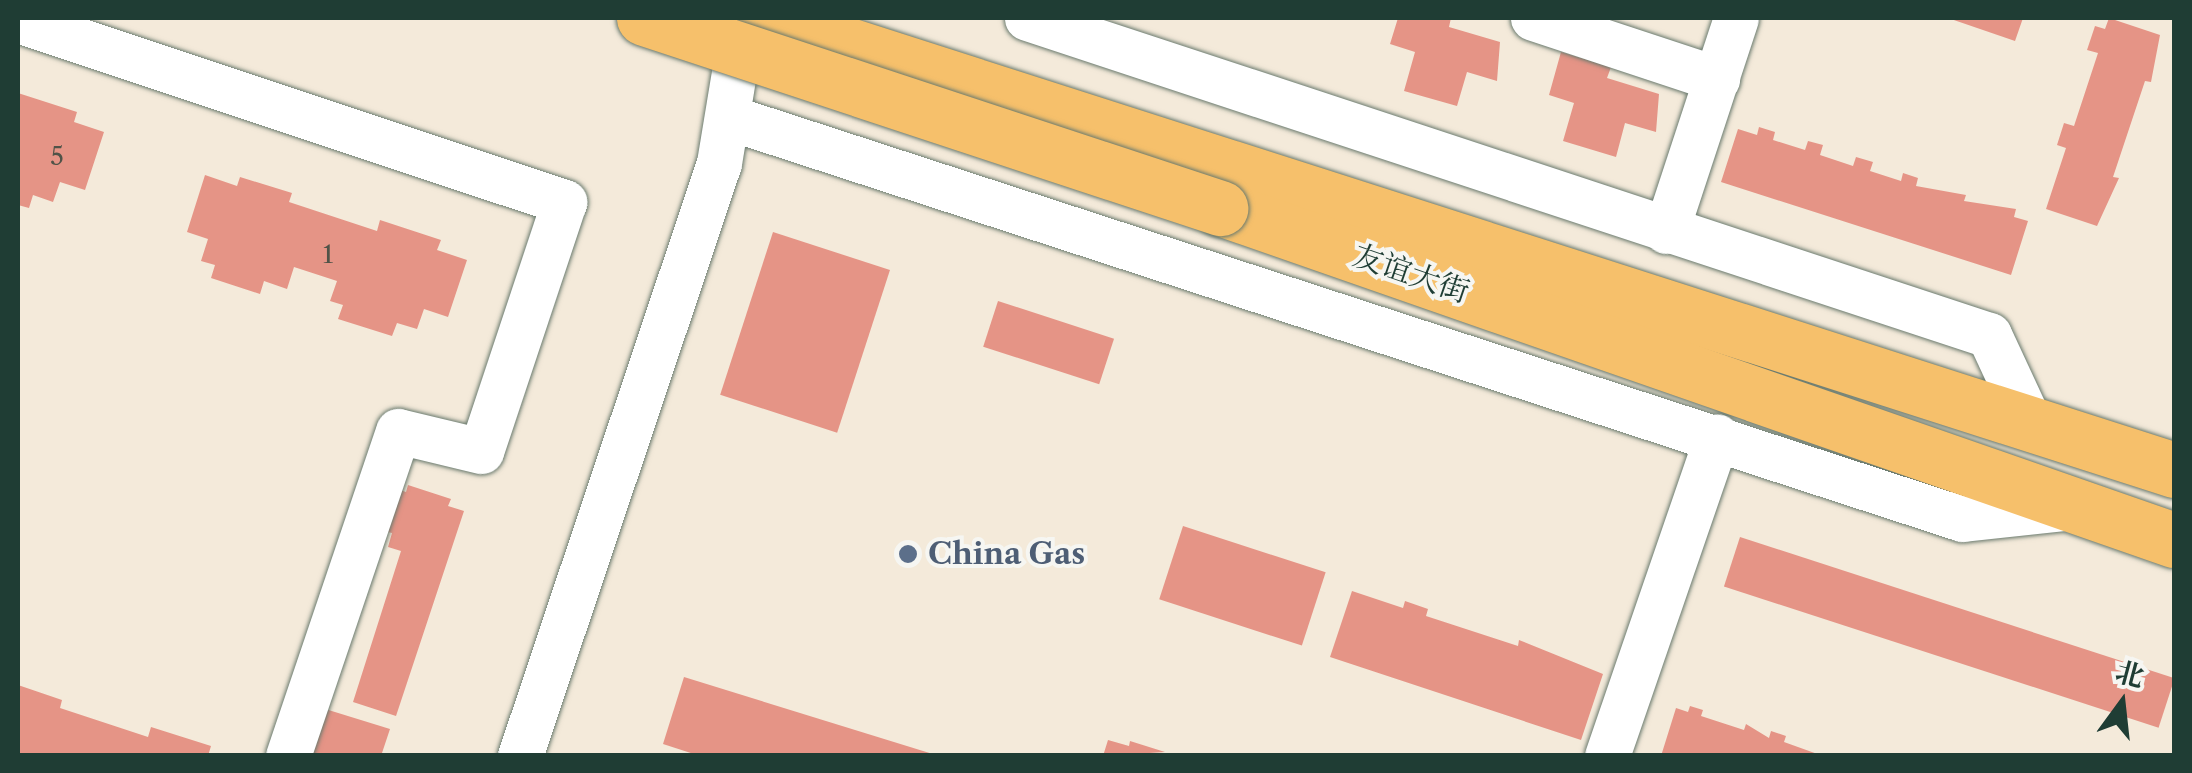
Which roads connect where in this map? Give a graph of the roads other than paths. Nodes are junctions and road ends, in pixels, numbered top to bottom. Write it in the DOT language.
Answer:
graph roads {
  1 [pos="644,18"];
  2 [pos="743,18"];
  3 [pos="764,18"];
  4 [pos="1027,18"];
  5 [pos="1532,18"];
  6 [pos="1736,18"];
  7 [pos="18,20"];
  8 [pos="1717,79"];
  9 [pos="728,116"];
  10 [pos="1226,188"];
  11 [pos="1666,231"];
  12 [pos="2030,421"];
  13 [pos="1717,436"];
  14 [pos="2174,470"];
  15 [pos="2075,507"];
  16 [pos="2174,540"];
  17 [pos="288,756"];
  18 [pos="520,756"];
  19 [pos="1607,756"];
  1 -- 10 [label="main road, 友谊大街, bridge"];
  2 -- 9 [label="street"];
  3 -- 10 [label="main road, 友谊大街"];
  4 -- 11 [label="street"];
  5 -- 8 [label="street"];
  6 -- 8 [label="street"];
  7 -- 17 [label="street"];
  8 -- 11 [label="street"];
  9 -- 13 [label="street"];
  9 -- 18 [label="street"];
  10 -- 12 [label="main road, 友谊大街"];
  10 -- 15 [label="main road, 友谊大街"];
  11 -- 12 [label="street"];
  12 -- 14 [label="main road, 友谊大街"];
  13 -- 15 [label="street"];
  13 -- 19 [label="street"];
  15 -- 16 [label="main road, 友谊大街"];
}
